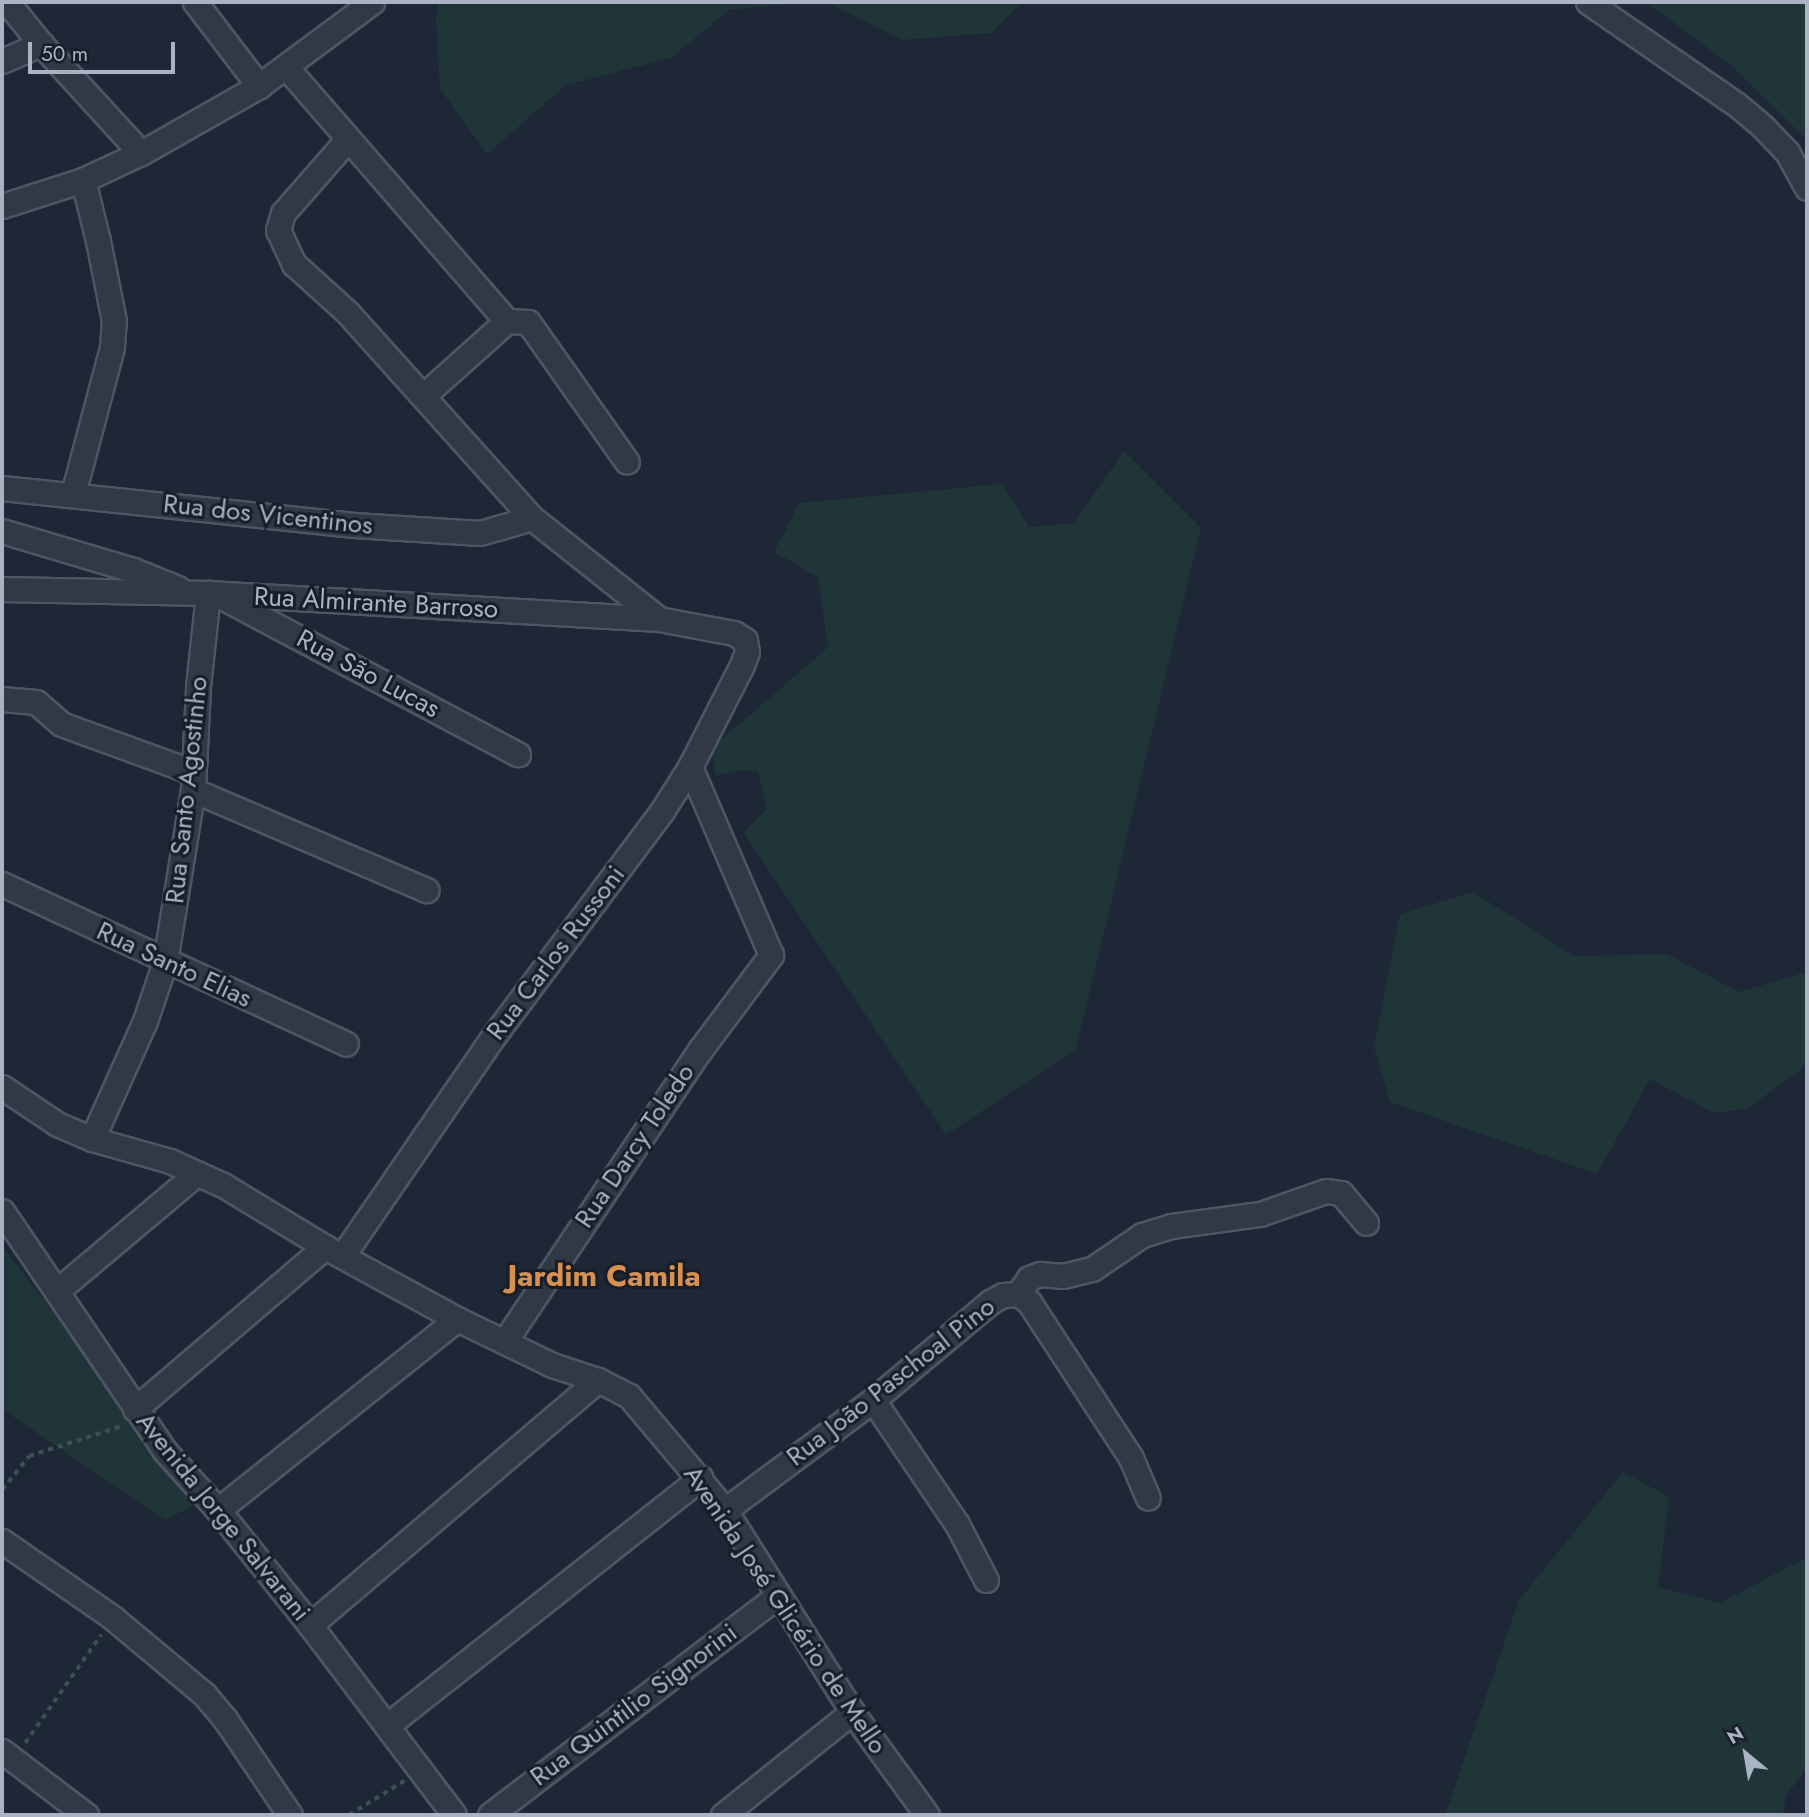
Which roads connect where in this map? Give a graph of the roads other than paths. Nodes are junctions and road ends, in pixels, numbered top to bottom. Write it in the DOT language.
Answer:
graph roads {
  1 [pos="7,2"];
  2 [pos="195,2"];
  3 [pos="372,2"];
  4 [pos="1588,2"];
  5 [pos="41,44"];
  6 [pos="2,61"];
  7 [pos="286,67"];
  8 [pos="258,86"];
  9 [pos="348,140"];
  10 [pos="141,153"];
  11 [pos="83,180"];
  12 [pos="1807,188"];
  13 [pos="2,206"];
  14 [pos="508,321"];
  15 [pos="423,396"];
  16 [pos="627,462"];
  17 [pos="2,488"];
  18 [pos="73,494"];
  19 [pos="532,518"];
  20 [pos="2,531"];
  21 [pos="2,589"];
  22 [pos="206,594"];
  23 [pos="659,619"];
  24 [pos="746,640"];
  25 [pos="2,699"];
  26 [pos="518,754"];
  27 [pos="690,767"];
  28 [pos="193,781"];
  29 [pos="2,884"];
  30 [pos="426,890"];
  31 [pos="165,962"];
  32 [pos="346,1044"];
  33 [pos="2,1087"];
  34 [pos="92,1139"];
  35 [pos="197,1173"];
  36 [pos="2,1211"];
  37 [pos="1366,1223"];
  38 [pos="334,1251"];
  39 [pos="57,1291"];
  40 [pos="1017,1294"];
  41 [pos="457,1319"];
  42 [pos="505,1341"];
  43 [pos="598,1380"];
  44 [pos="873,1400"];
  45 [pos="139,1414"];
  46 [pos="700,1478"];
  47 [pos="1147,1498"];
  48 [pos="218,1510"];
  49 [pos="725,1510"];
  50 [pos="2,1541"];
  51 [pos="986,1580"];
  52 [pos="777,1596"];
  53 [pos="310,1625"];
  54 [pos="852,1712"];
  55 [pos="388,1724"];
  56 [pos="8,1755"];
  57 [pos="86,1815"];
  58 [pos="290,1815"];
  59 [pos="454,1815"];
  60 [pos="490,1815"];
  61 [pos="723,1815"];
  62 [pos="927,1815"];
  1 -- 5 [label="street"];
  2 -- 8 [label="street"];
  3 -- 7 [label="street"];
  4 -- 12 [label="street"];
  5 -- 6 [label="street"];
  5 -- 10 [label="street"];
  7 -- 8 [label="street"];
  7 -- 9 [label="street"];
  8 -- 10 [label="street"];
  9 -- 14 [label="street"];
  9 -- 15 [label="street"];
  10 -- 11 [label="street"];
  11 -- 13 [label="street"];
  11 -- 18 [label="street"];
  14 -- 15 [label="street"];
  14 -- 16 [label="street"];
  15 -- 19 [label="street"];
  17 -- 18 [label="street, Rua dos Vicentinos"];
  18 -- 19 [label="street, Rua dos Vicentinos"];
  19 -- 23 [label="street"];
  20 -- 22 [label="street"];
  21 -- 22 [label="street, Rua Almirante Barroso"];
  22 -- 23 [label="street, Rua Almirante Barroso"];
  22 -- 26 [label="street, Rua São Lucas"];
  22 -- 28 [label="street, Rua Santo Agostinho"];
  23 -- 24 [label="street, Rua Almirante Barroso"];
  24 -- 27 [label="street, Rua Carlos Russoni"];
  25 -- 28 [label="street"];
  27 -- 38 [label="street, Rua Carlos Russoni"];
  27 -- 42 [label="street, Rua Darcy Toledo"];
  28 -- 30 [label="street"];
  28 -- 31 [label="street, Rua Santo Agostinho"];
  29 -- 31 [label="street, Rua Santo Elias"];
  31 -- 32 [label="street, Rua Santo Elias"];
  31 -- 34 [label="street, Rua Santo Agostinho"];
  33 -- 34 [label="street, Avenida José Glicério de Mello"];
  34 -- 35 [label="street, Avenida José Glicério de Mello"];
  35 -- 38 [label="street, Avenida José Glicério de Mello"];
  35 -- 39 [label="street"];
  36 -- 39 [label="street, Avenida Jorge Salvarani"];
  37 -- 40 [label="street, Rua João Paschoal Pino"];
  38 -- 41 [label="street, Avenida José Glicério de Mello"];
  38 -- 45 [label="street, Rua Carlos Russoni"];
  39 -- 45 [label="street, Avenida Jorge Salvarani"];
  40 -- 44 [label="street, Rua João Paschoal Pino"];
  40 -- 47 [label="street"];
  41 -- 42 [label="street, Avenida José Glicério de Mello"];
  41 -- 48 [label="street"];
  42 -- 43 [label="street, Avenida José Glicério de Mello"];
  43 -- 46 [label="street, Avenida José Glicério de Mello"];
  43 -- 53 [label="street"];
  44 -- 49 [label="street, Rua João Paschoal Pino"];
  44 -- 51 [label="street"];
  45 -- 48 [label="street, Avenida Jorge Salvarani"];
  46 -- 49 [label="street, Avenida José Glicério de Mello"];
  46 -- 55 [label="street"];
  48 -- 53 [label="street, Avenida Jorge Salvarani"];
  49 -- 52 [label="street, Avenida José Glicério de Mello"];
  50 -- 58 [label="street"];
  52 -- 54 [label="street, Avenida José Glicério de Mello"];
  52 -- 60 [label="street, Rua Quintilio Signorini"];
  53 -- 55 [label="street, Avenida Jorge Salvarani"];
  54 -- 61 [label="street"];
  54 -- 62 [label="street, Avenida José Glicério de Mello"];
  55 -- 59 [label="street, Avenida Jorge Salvarani"];
  56 -- 57 [label="street"];
}
